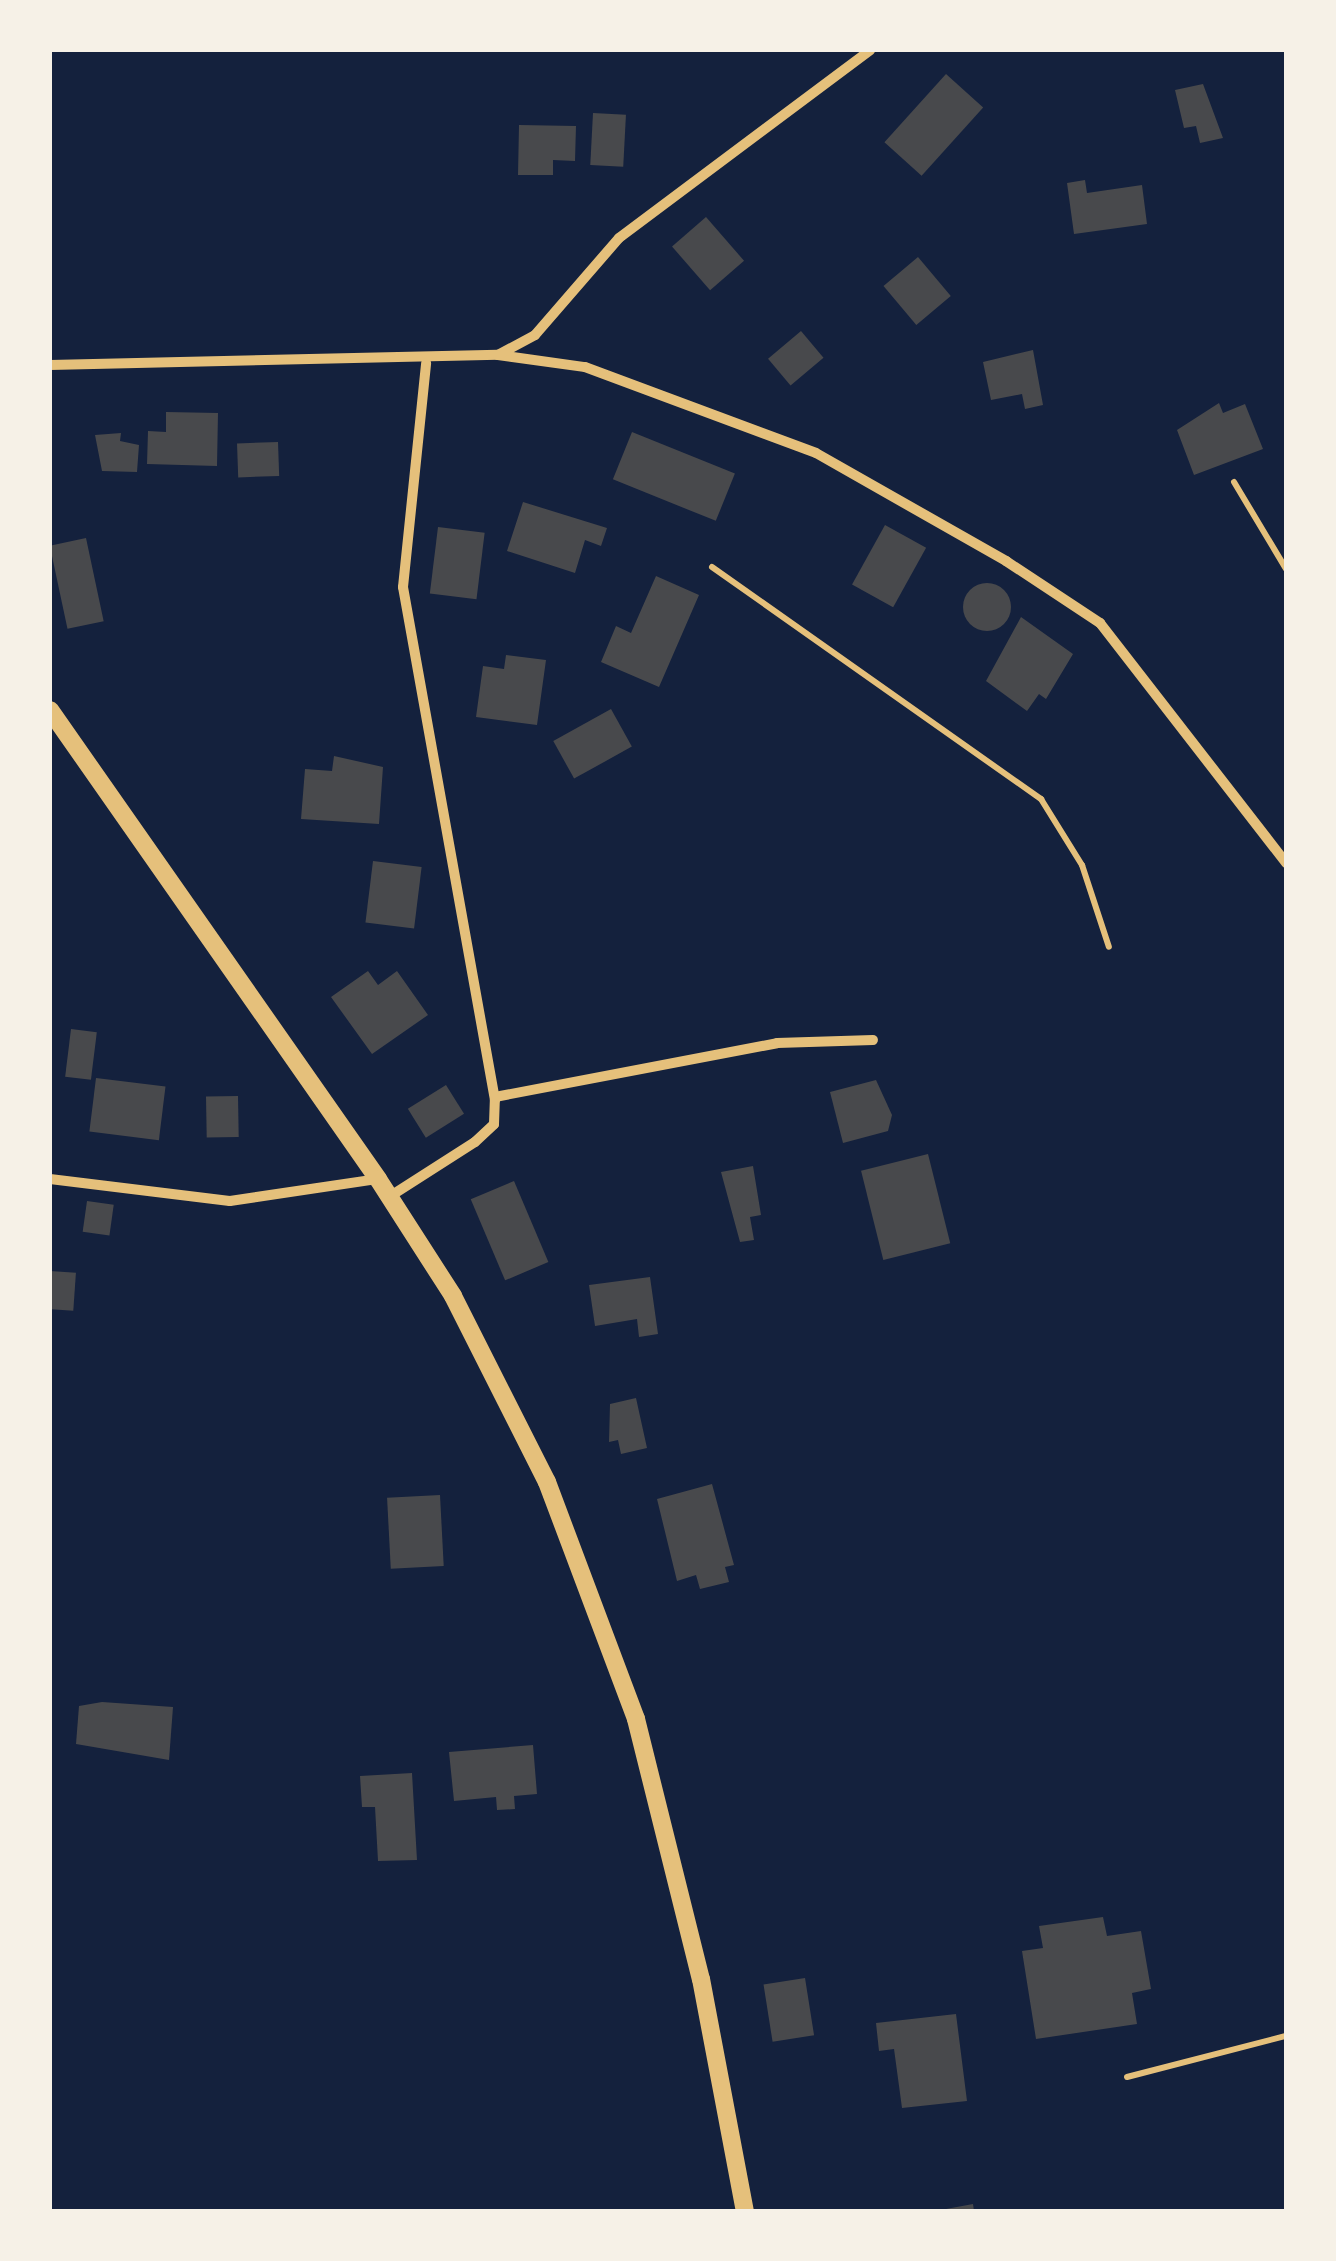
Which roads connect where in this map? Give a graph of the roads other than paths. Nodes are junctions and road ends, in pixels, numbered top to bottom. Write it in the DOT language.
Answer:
graph roads {
  1 [pos="870,50"];
  2 [pos="498,354"];
  3 [pos="426,363"];
  4 [pos="50,365"];
  5 [pos="50,710"];
  6 [pos="1286,864"];
  7 [pos="873,1040"];
  8 [pos="495,1096"];
  9 [pos="50,1179"];
  10 [pos="378,1179"];
  11 [pos="389,1197"];
  12 [pos="745,2211"];
  1 -- 2 [label="street"];
  2 -- 3 [label="street"];
  2 -- 6 [label="street"];
  3 -- 4 [label="street"];
  3 -- 8 [label="street"];
  5 -- 10 [label="street"];
  7 -- 8 [label="street"];
  8 -- 11 [label="street"];
  9 -- 10 [label="street"];
  10 -- 11 [label="street"];
  11 -- 12 [label="street"];
}
